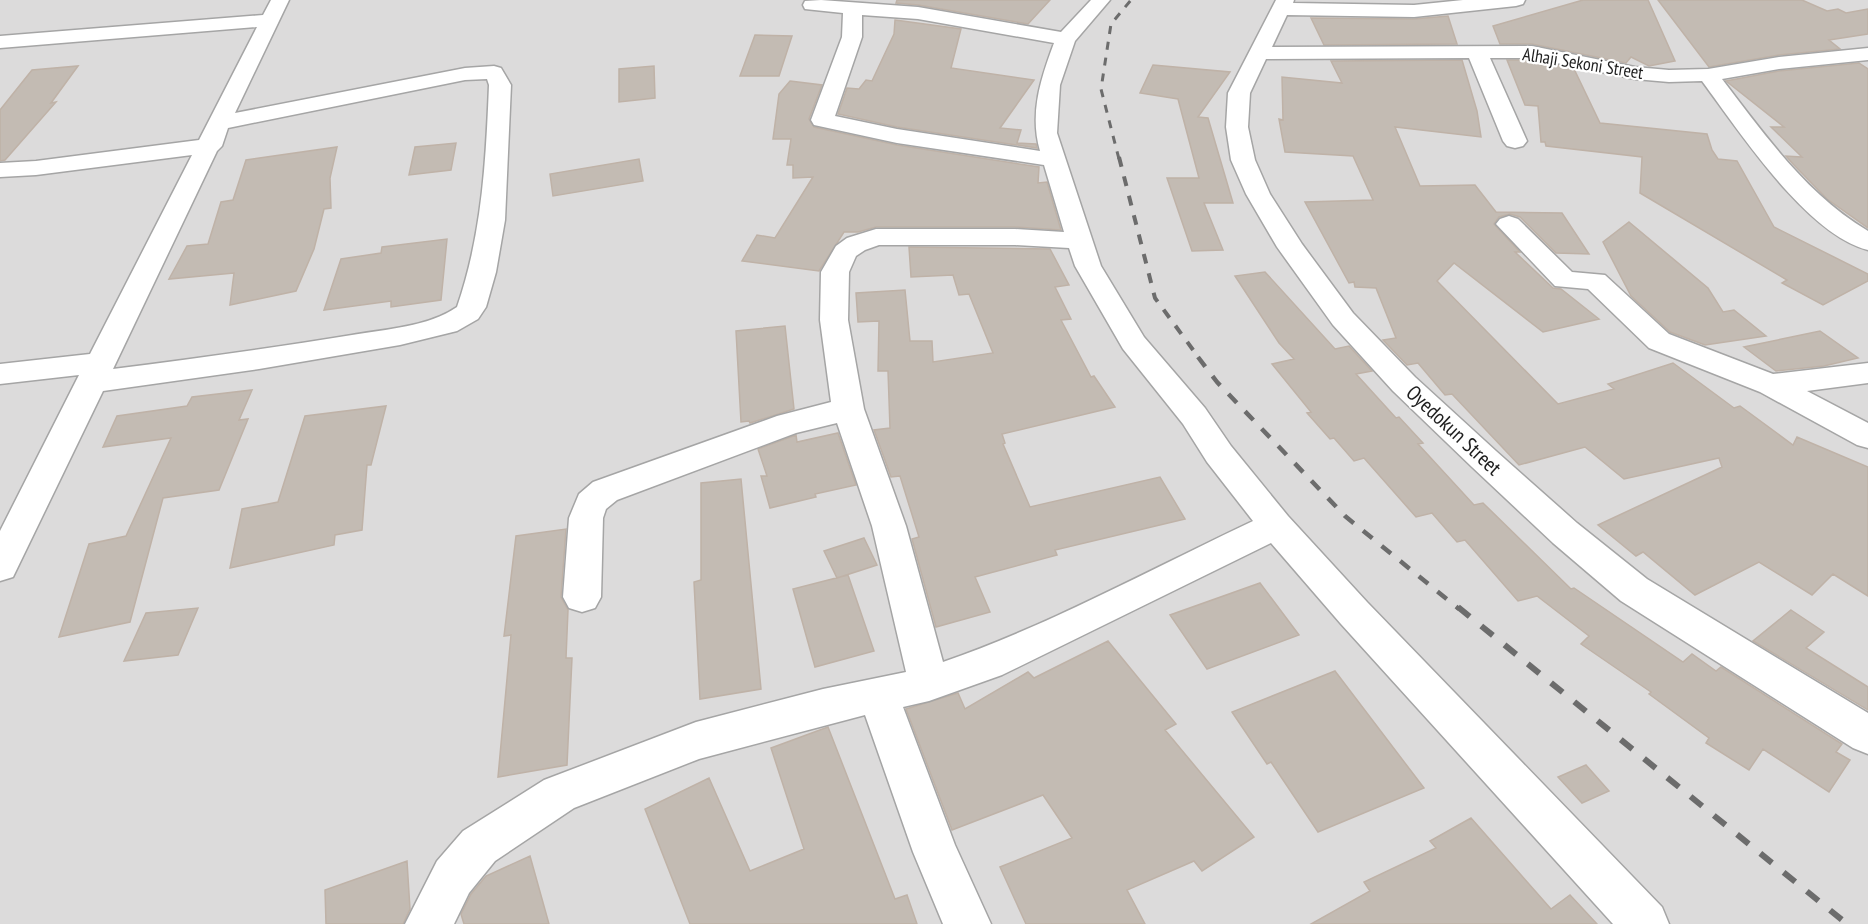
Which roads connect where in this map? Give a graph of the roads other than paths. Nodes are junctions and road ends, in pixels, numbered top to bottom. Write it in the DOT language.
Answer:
graph roads {
  1 [pos="934,0"];
  2 [pos="1101,0"];
  3 [pos="1516,0"];
  4 [pos="812,5"];
  5 [pos="1283,5"];
  6 [pos="1470,6"];
  7 [pos="853,7"];
  8 [pos="275,10"];
  9 [pos="918,13"];
  10 [pos="1488,19"];
  11 [pos="1505,32"];
  12 [pos="1066,39"];
  13 [pos="0,42"];
  14 [pos="1477,52"];
  15 [pos="1532,52"];
  16 [pos="1261,53"];
  17 [pos="1868,54"];
  18 [pos="1708,75"];
  19 [pos="215,135"];
  20 [pos="1515,141"];
  21 [pos="1055,160"];
  22 [pos="0,170"];
  23 [pos="1509,224"];
  24 [pos="1079,241"];
  25 [pos="1868,242"];
  26 [pos="95,372"];
  27 [pos="1868,373"];
  28 [pos="0,374"];
  29 [pos="1771,386"];
  30 [pos="848,408"];
  31 [pos="1868,436"];
  32 [pos="1276,525"];
  33 [pos="0,567"];
  34 [pos="582,597"];
  35 [pos="929,684"];
  36 [pos="878,694"];
  37 [pos="1868,735"];
  38 [pos="429,924"];
  39 [pos="967,924"];
  40 [pos="1645,924"];
  1 -- 9 [label="street"];
  2 -- 12 [label="street"];
  3 -- 6 [label="street"];
  4 -- 7 [label="street"];
  5 -- 6 [label="street"];
  5 -- 16 [label="street, Oyedokun Street"];
  6 -- 10 [label="street"];
  7 -- 9 [label="street"];
  7 -- 21 [label="street"];
  8 -- 13 [label="street"];
  8 -- 19 [label="street"];
  9 -- 12 [label="street"];
  11 -- 15 [label="street"];
  12 -- 21 [label="street"];
  14 -- 15 [label="street, Alhaji Sekoni Street"];
  14 -- 16 [label="street, Alhaji Sekoni Street"];
  14 -- 20 [label="street"];
  15 -- 18 [label="street, Alhaji Sekoni Street"];
  16 -- 37 [label="street, Oyedokun Street"];
  17 -- 18 [label="street, Alhaji Sekoni Street"];
  18 -- 25 [label="street"];
  19 -- 22 [label="street"];
  19 -- 26 [label="street"];
  19 -- 26 [label="street"];
  21 -- 24 [label="street"];
  23 -- 29 [label="street"];
  24 -- 30 [label="street"];
  24 -- 32 [label="street"];
  26 -- 28 [label="street"];
  26 -- 33 [label="street"];
  27 -- 29 [label="street"];
  29 -- 31 [label="street"];
  30 -- 34 [label="street"];
  30 -- 35 [label="street"];
  32 -- 35 [label="street"];
  32 -- 40 [label="street"];
  35 -- 36 [label="street"];
  36 -- 38 [label="street"];
  36 -- 39 [label="street"];
}
